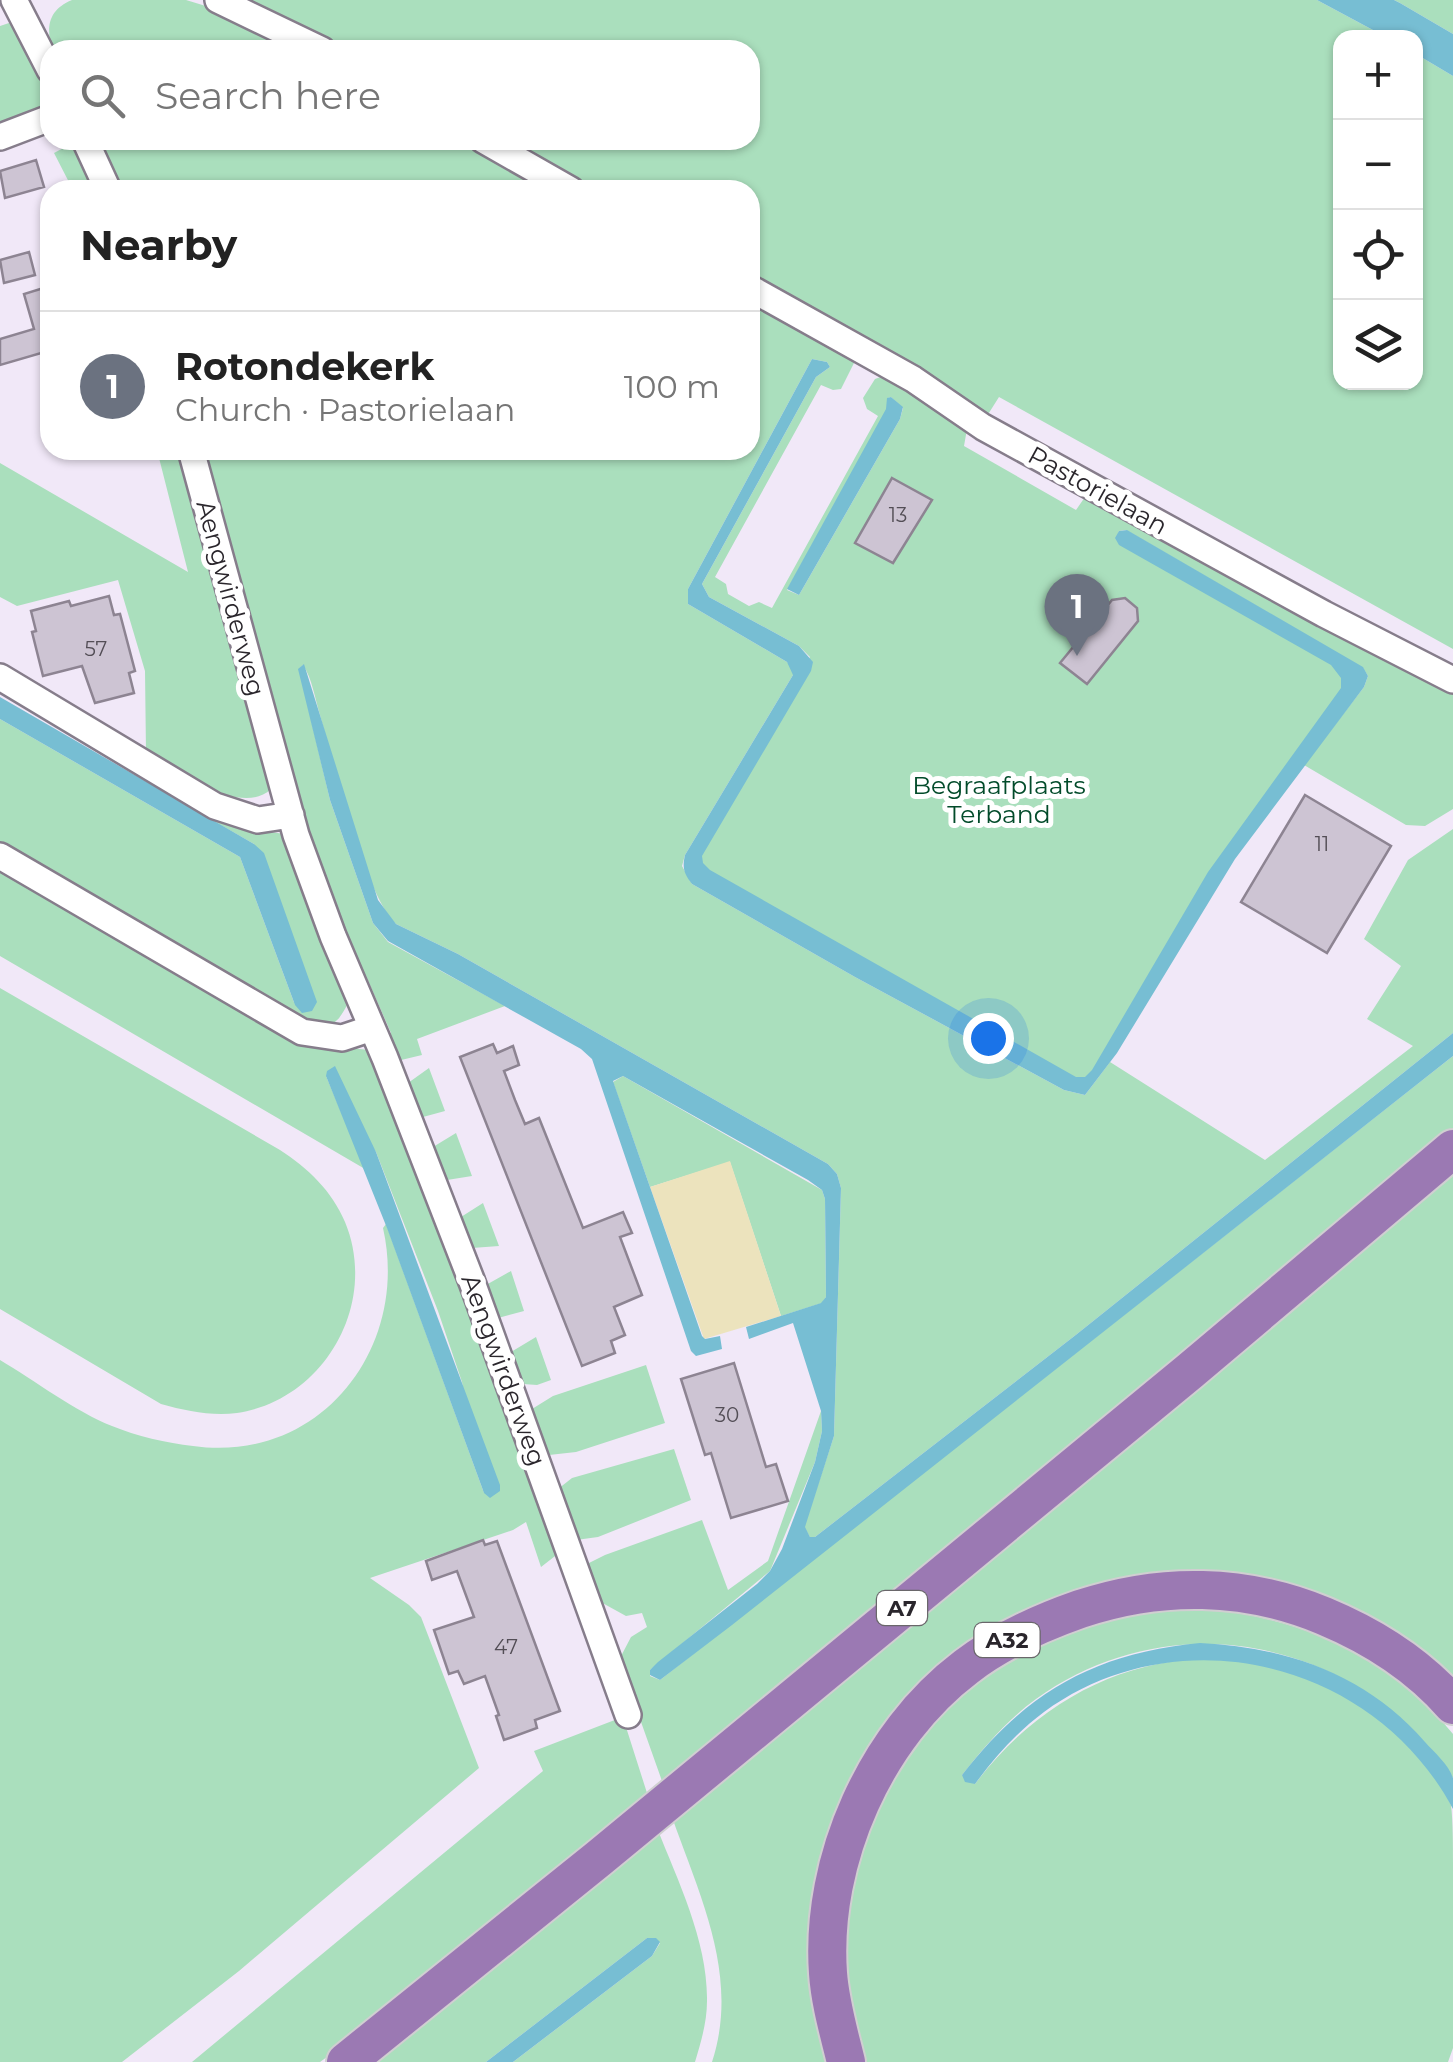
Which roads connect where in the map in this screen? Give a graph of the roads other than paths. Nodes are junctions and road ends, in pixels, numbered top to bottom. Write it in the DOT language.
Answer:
graph roads {
  1 [pos="218,0"];
  2 [pos="23,3"];
  3 [pos="301,40"];
  4 [pos="40,45"];
  5 [pos="40,122"];
  6 [pos="0,137"];
  7 [pos="90,150"];
  8 [pos="501,150"];
  9 [pos="103,180"];
  10 [pos="553,180"];
  11 [pos="760,294"];
  12 [pos="193,460"];
  13 [pos="0,677"];
  14 [pos="1453,680"];
  15 [pos="290,815"];
  16 [pos="0,856"];
  17 [pos="372,1028"];
  18 [pos="1453,1149"];
  19 [pos="1453,1705"];
  20 [pos="628,1714"];
  21 [pos="346,2062"];
  22 [pos="846,2062"];
  1 -- 3 [label="street"];
  2 -- 4 [label="street"];
  5 -- 6 [label="street"];
  7 -- 9 [label="street"];
  8 -- 10 [label="street"];
  11 -- 14 [label="street, Pastorielaan"];
  12 -- 15 [label="street, Aengwirderweg"];
  13 -- 15 [label="street"];
  15 -- 17 [label="street, Aengwirderweg"];
  16 -- 17 [label="street"];
  17 -- 20 [label="street, Aengwirderweg"];
  18 -- 21 [label="highway, A7"];
  19 -- 22 [label="highway, A32"];
}
